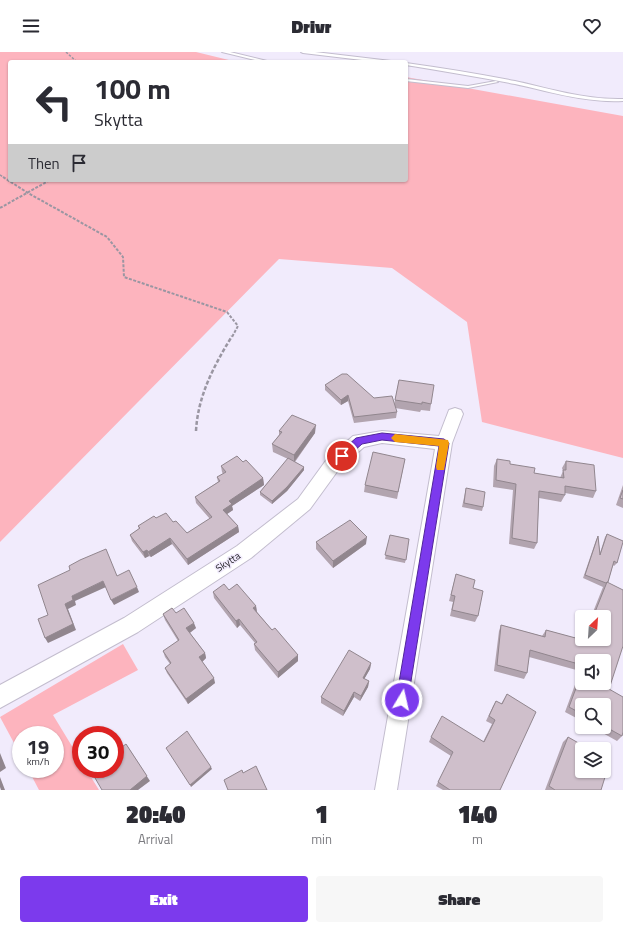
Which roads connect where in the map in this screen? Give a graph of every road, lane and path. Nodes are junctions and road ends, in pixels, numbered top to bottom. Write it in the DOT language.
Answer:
graph roads {
  1 [pos="66,52"];
  2 [pos="224,52"];
  3 [pos="303,52"];
  4 [pos="75,60"];
  5 [pos="260,60"];
  6 [pos="373,60"];
  7 [pos="408,64"];
  8 [pos="408,80"];
  9 [pos="503,81"];
  10 [pos="623,100"];
  11 [pos="11,182"];
  12 [pos="47,182"];
  13 [pos="28,193"];
  14 [pos="0,208"];
  15 [pos="455,414"];
  16 [pos="196,431"];
  17 [pos="444,443"];
  18 [pos="0,697"];
  19 [pos="386,790"];
  1 -- 4 [label="path"];
  2 -- 5 [label="lane"];
  3 -- 6 [label="lane"];
  7 -- 9 [label="lane"];
  8 -- 9 [label="lane"];
  9 -- 10 [label="lane"];
  11 -- 13 [label="path"];
  12 -- 13 [label="path"];
  13 -- 14 [label="path"];
  13 -- 16 [label="path"];
  15 -- 17 [label="street"];
  17 -- 18 [label="street, Skytta"];
  17 -- 19 [label="street"];
}
